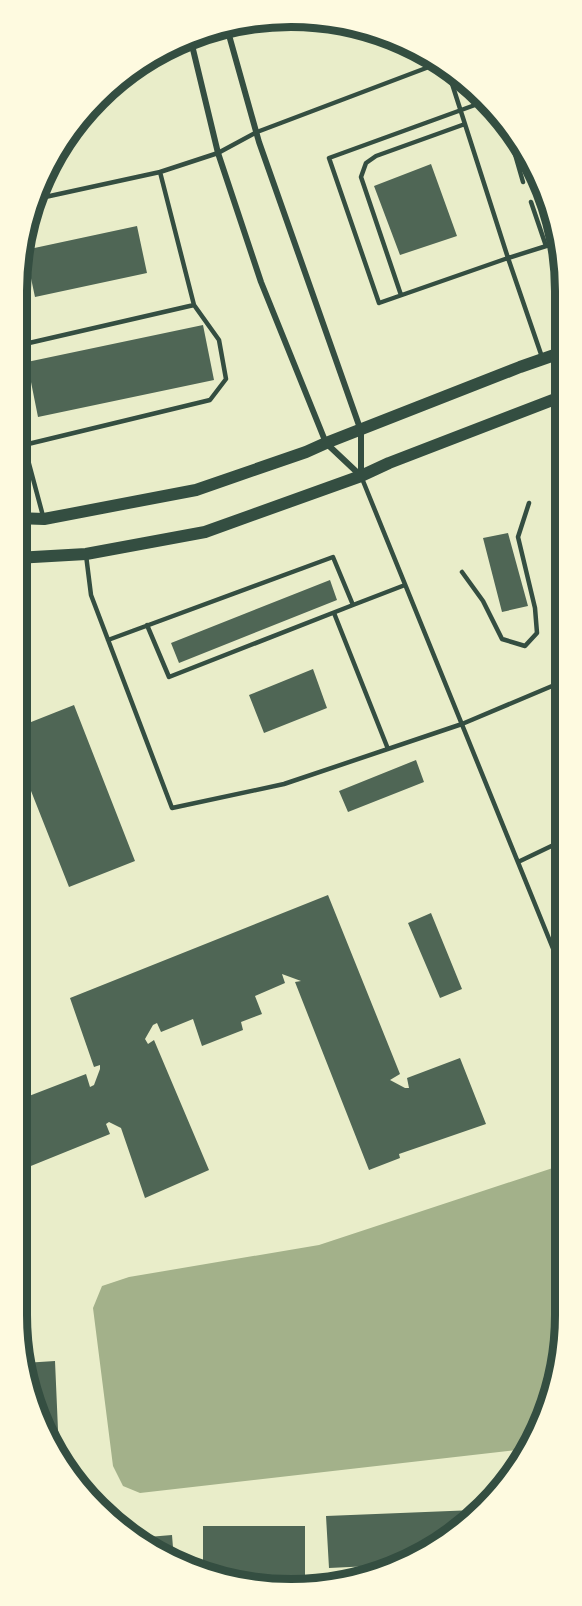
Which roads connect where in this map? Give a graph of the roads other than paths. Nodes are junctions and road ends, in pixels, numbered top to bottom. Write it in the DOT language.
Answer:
graph roads {
  1 [pos="229,35"];
  2 [pos="192,46"];
  3 [pos="433,68"];
  4 [pos="450,80"];
  5 [pos="477,103"];
  6 [pos="460,110"];
  7 [pos="465,123"];
  8 [pos="257,132"];
  9 [pos="513,147"];
  10 [pos="218,153"];
  11 [pos="160,172"];
  12 [pos="523,182"];
  13 [pos="44,197"];
  14 [pos="531,202"];
  15 [pos="551,244"];
  16 [pos="546,246"];
  17 [pos="508,258"];
  18 [pos="401,295"];
  19 [pos="194,305"];
  20 [pos="27,343"];
  21 [pos="555,355"];
  22 [pos="543,359"];
  23 [pos="555,399"];
  24 [pos="360,430"];
  25 [pos="326,443"];
  26 [pos="27,444"];
  27 [pos="27,456"];
  28 [pos="361,476"];
  29 [pos="529,503"];
  30 [pos="27,518"];
  31 [pos="44,519"];
  32 [pos="86,554"];
  33 [pos="27,557"];
  34 [pos="462,572"];
  35 [pos="405,585"];
  36 [pos="353,605"];
  37 [pos="334,613"];
  38 [pos="147,625"];
  39 [pos="108,640"];
  40 [pos="555,685"];
  41 [pos="462,724"];
  42 [pos="388,749"];
  43 [pos="555,844"];
  44 [pos="518,862"];
  45 [pos="555,953"];
  1 -- 8 [label="street"];
  2 -- 10 [label="street"];
  3 -- 8 [label="lane"];
  4 -- 6 [label="lane"];
  5 -- 6 [label="lane"];
  6 -- 7 [label="lane"];
  6 -- 18 [label="lane"];
  7 -- 17 [label="lane"];
  7 -- 18 [label="lane"];
  8 -- 10 [label="lane"];
  8 -- 24 [label="street"];
  9 -- 12 [label="lane"];
  10 -- 11 [label="lane"];
  10 -- 25 [label="street"];
  11 -- 13 [label="lane"];
  11 -- 19 [label="lane"];
  14 -- 16 [label="lane"];
  15 -- 16 [label="lane"];
  16 -- 17 [label="lane"];
  17 -- 18 [label="lane"];
  17 -- 22 [label="lane"];
  19 -- 20 [label="lane"];
  19 -- 26 [label="lane"];
  21 -- 22 [label="main road"];
  22 -- 24 [label="main road"];
  23 -- 28 [label="main road"];
  24 -- 25 [label="main road"];
  24 -- 28 [label="street"];
  25 -- 28 [label="street"];
  25 -- 31 [label="main road"];
  27 -- 31 [label="lane"];
  28 -- 32 [label="main road"];
  28 -- 35 [label="lane"];
  29 -- 34 [label="lane"];
  30 -- 31 [label="main road"];
  32 -- 33 [label="main road"];
  32 -- 39 [label="lane"];
  35 -- 36 [label="lane"];
  35 -- 41 [label="lane"];
  36 -- 37 [label="lane"];
  36 -- 38 [label="lane"];
  37 -- 38 [label="lane"];
  37 -- 42 [label="lane"];
  38 -- 39 [label="lane"];
  39 -- 42 [label="lane"];
  40 -- 41 [label="lane"];
  41 -- 42 [label="lane"];
  41 -- 44 [label="lane"];
  43 -- 44 [label="lane"];
  44 -- 45 [label="lane"];
}
